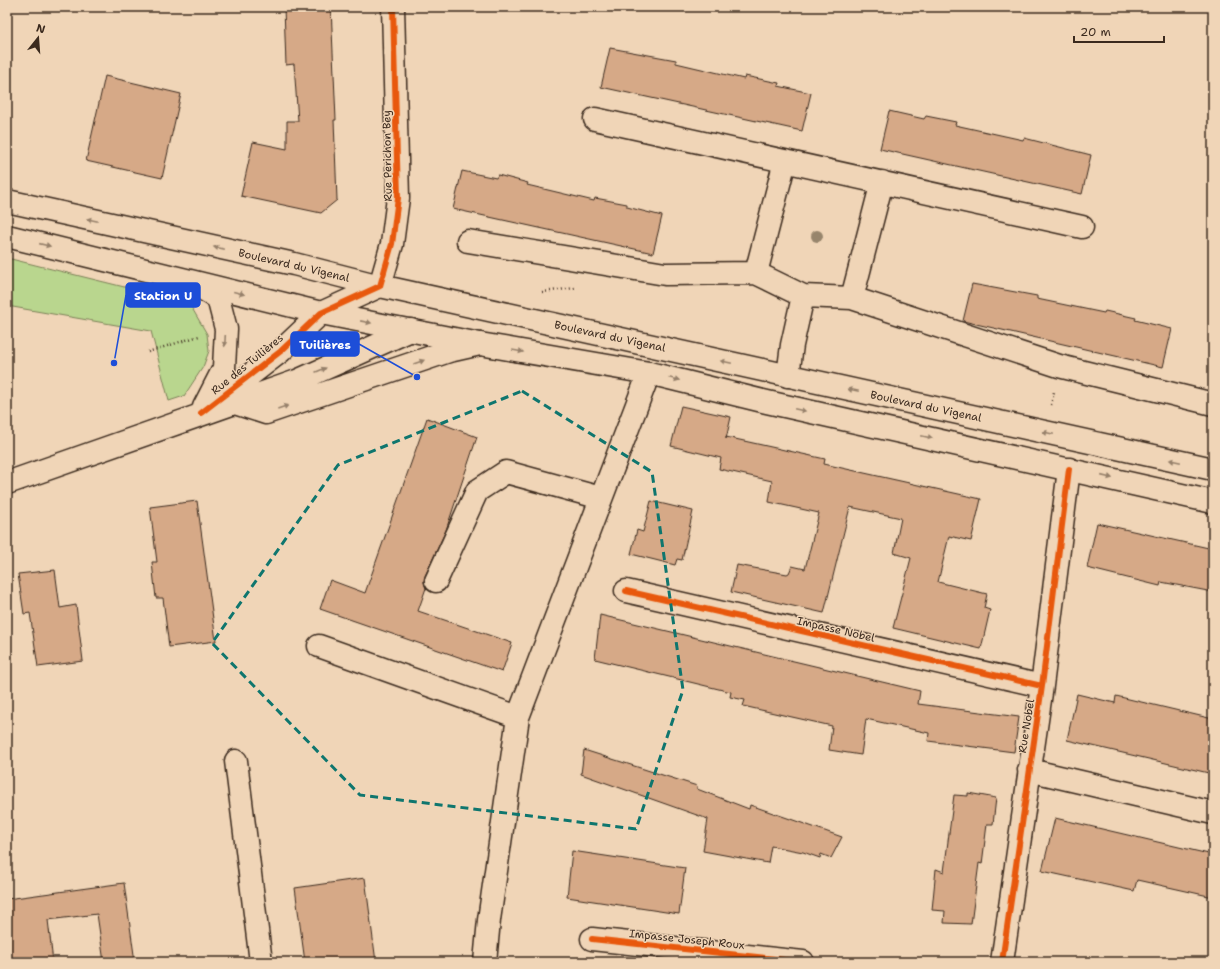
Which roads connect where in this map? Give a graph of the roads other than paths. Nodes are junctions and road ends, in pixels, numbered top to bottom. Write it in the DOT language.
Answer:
graph roads {
  1 [pos="393,7"];
  2 [pos="596,119"];
  3 [pos="785,161"];
  4 [pos="882,182"];
  5 [pos="7,201"];
  6 [pos="1082,226"];
  7 [pos="7,236"];
  8 [pos="468,241"];
  9 [pos="756,273"];
  10 [pos="187,279"];
  11 [pos="380,286"];
  12 [pos="803,296"];
  13 [pos="852,298"];
  14 [pos="321,313"];
  15 [pos="411,330"];
  16 [pos="480,344"];
  17 [pos="649,373"];
  18 [pos="788,376"];
  19 [pos="232,402"];
  20 [pos="1213,404"];
  21 [pos="201,414"];
  22 [pos="1069,469"];
  23 [pos="1213,469"];
  24 [pos="7,482"];
  25 [pos="600,498"];
  26 [pos="1213,502"];
  27 [pos="436,581"];
  28 [pos="626,591"];
  29 [pos="319,646"];
  30 [pos="1042,686"];
  31 [pos="518,717"];
  32 [pos="236,761"];
  33 [pos="1029,770"];
  34 [pos="1213,812"];
  35 [pos="592,939"];
  36 [pos="740,958"];
  37 [pos="261,962"];
  38 [pos="485,962"];
  39 [pos="803,962"];
  40 [pos="1002,962"];
  1 -- 11 [label="main road, Rue Perichon Bey"];
  2 -- 3 [label="main road"];
  3 -- 4 [label="main road"];
  3 -- 9 [label="main road"];
  4 -- 6 [label="main road"];
  4 -- 13 [label="main road"];
  11 -- 5 [label="main road, Boulevard du Vigenal, one-way"];
  7 -- 10 [label="main road, one-way"];
  8 -- 9 [label="main road"];
  9 -- 12 [label="main road"];
  10 -- 14 [label="main road, one-way"];
  10 -- 21 [label="main road, Rue des Tuilières, one-way"];
  11 -- 14 [label="main road"];
  18 -- 11 [label="main road, Boulevard du Vigenal, one-way"];
  12 -- 13 [label="main road"];
  12 -- 18 [label="main road"];
  13 -- 20 [label="main road"];
  14 -- 15 [label="main road, one-way"];
  14 -- 21 [label="main road, Rue des Tuilières"];
  15 -- 16 [label="main road"];
  19 -- 15 [label="main road, Rue des Tuilières, one-way"];
  16 -- 17 [label="main road, one-way"];
  19 -- 16 [label="main road, one-way"];
  17 -- 22 [label="main road, one-way"];
  17 -- 25 [label="main road"];
  23 -- 18 [label="main road, Boulevard du Vigenal, one-way"];
  19 -- 21 [label="main road, Rue des Tuilières"];
  21 -- 24 [label="main road, Rue des Tuilières"];
  22 -- 26 [label="main road, one-way"];
  22 -- 30 [label="main road, Rue Nobel"];
  25 -- 27 [label="main road"];
  25 -- 31 [label="main road"];
  28 -- 30 [label="main road, Impasse Nobel"];
  29 -- 31 [label="main road"];
  30 -- 33 [label="main road, Rue Nobel"];
  31 -- 38 [label="main road"];
  32 -- 37 [label="main road"];
  33 -- 34 [label="main road"];
  33 -- 40 [label="main road, Rue Nobel"];
  35 -- 36 [label="main road, Impasse Joseph Roux"];
  36 -- 39 [label="main road, Impasse Joseph Roux"];
}
